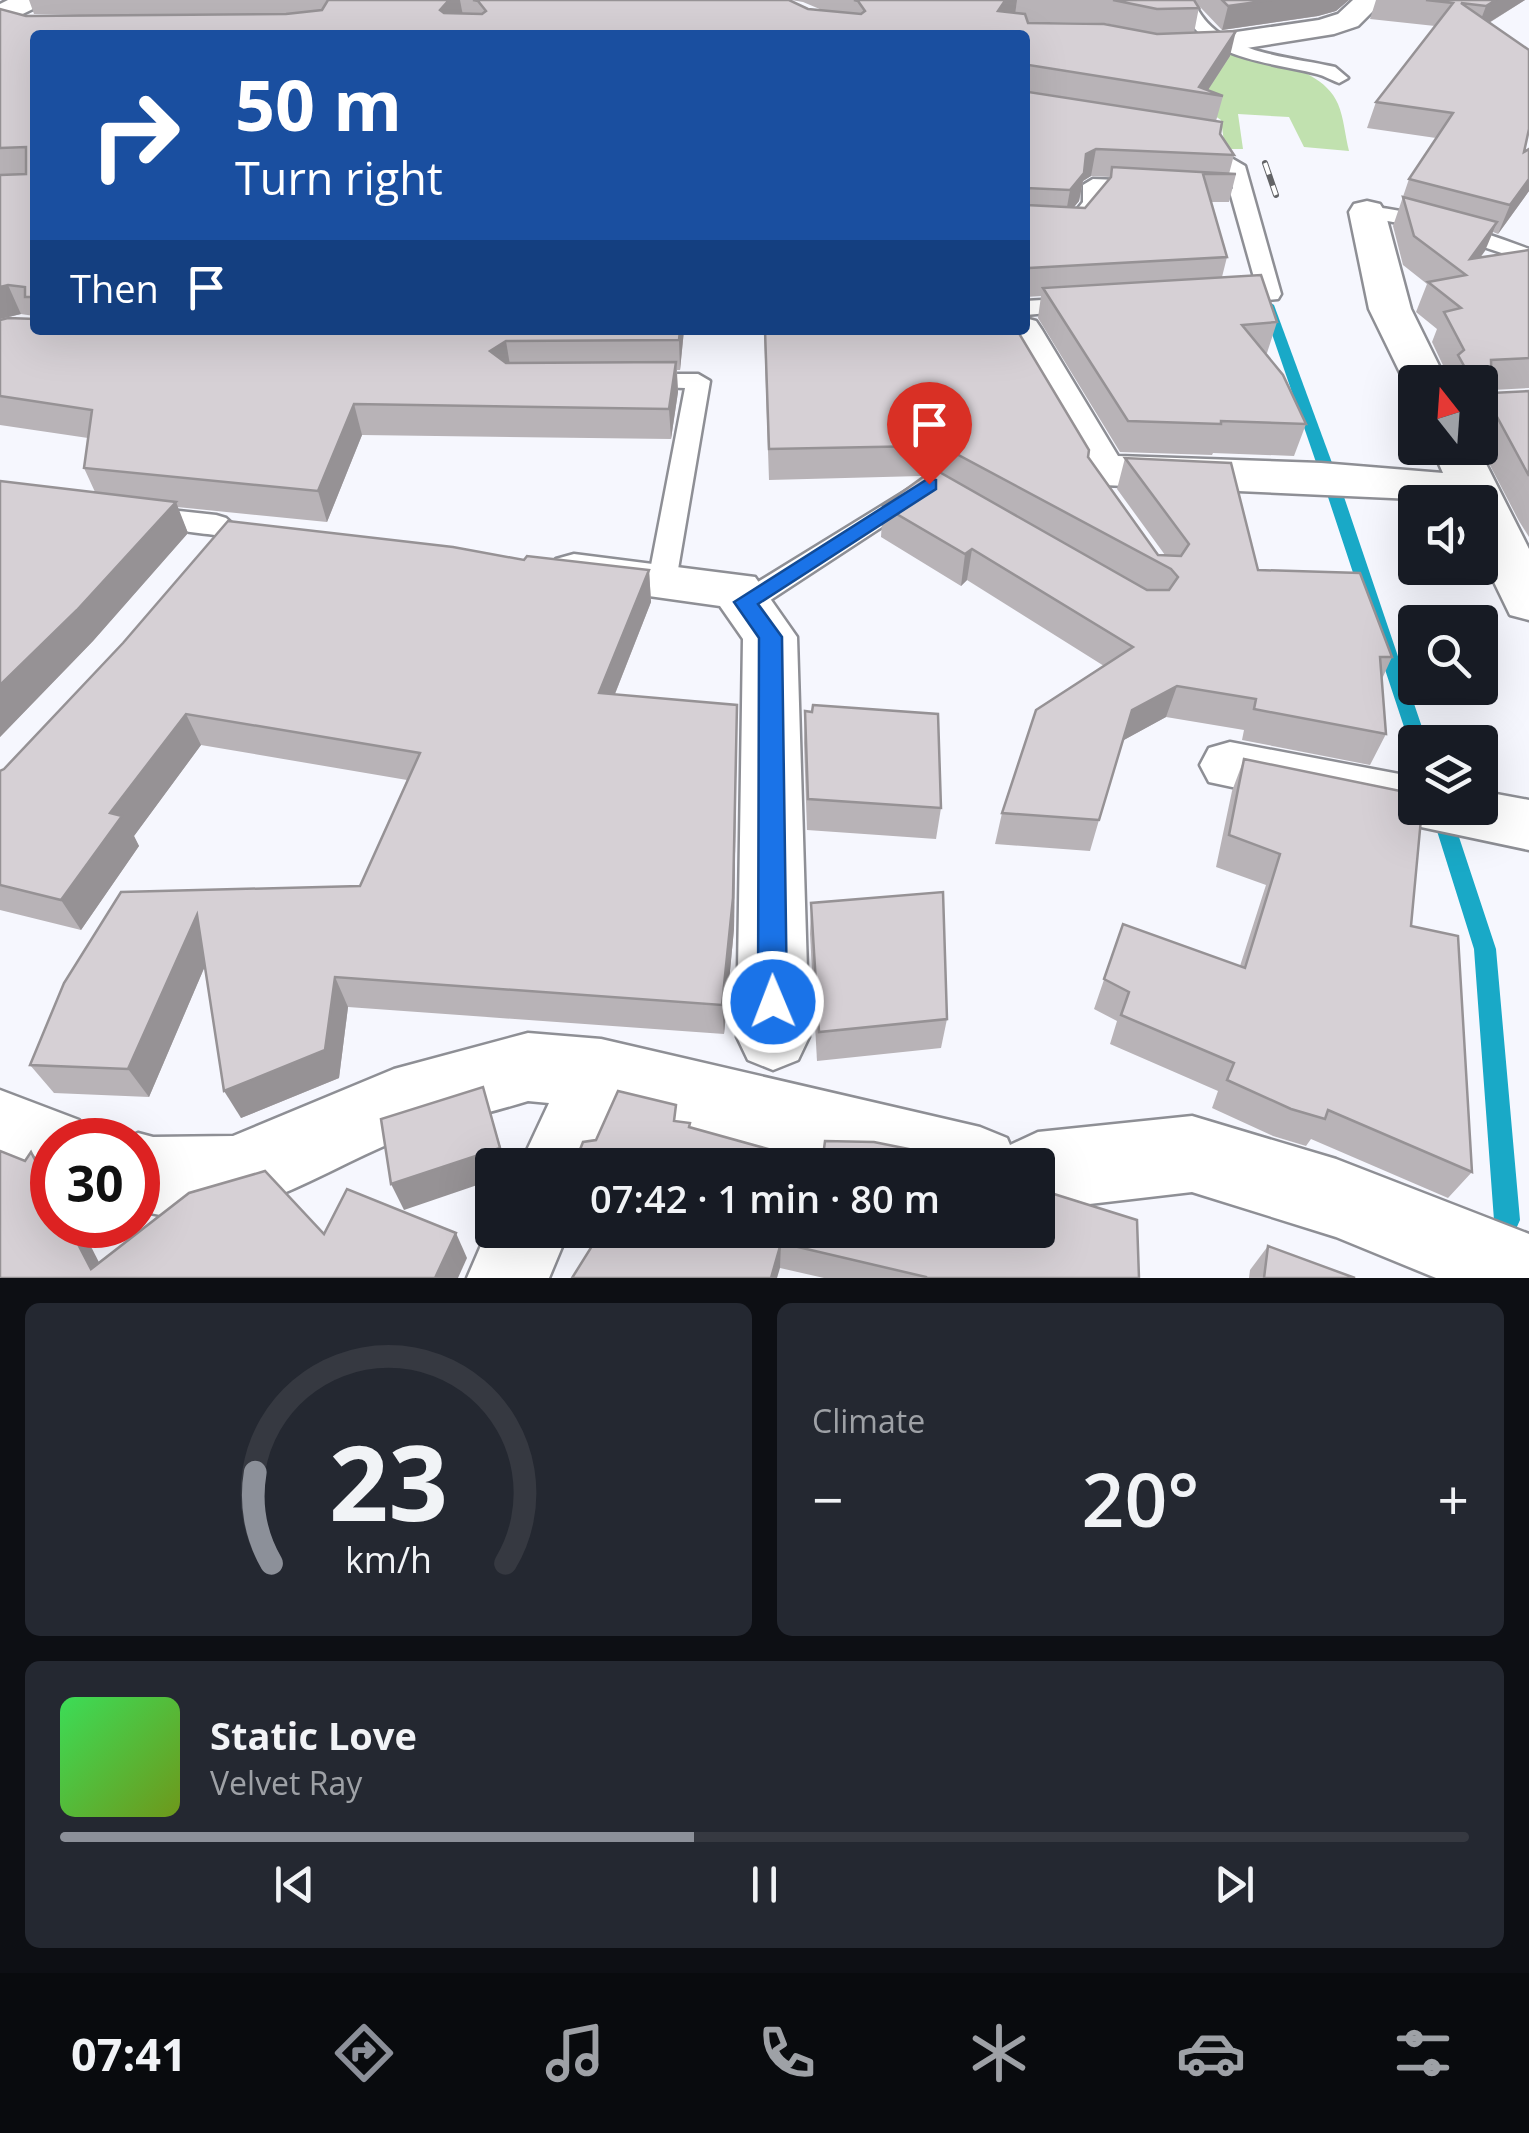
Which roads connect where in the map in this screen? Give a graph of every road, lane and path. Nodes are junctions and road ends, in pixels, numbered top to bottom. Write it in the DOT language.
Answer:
graph roads {
  1 [pos="30,0"];
  2 [pos="1370,0"];
  3 [pos="1193,14"];
  4 [pos="0,16"];
  5 [pos="38,29"];
  6 [pos="1030,35"];
  7 [pos="1220,42"];
  8 [pos="1339,78"];
  9 [pos="1226,161"];
  10 [pos="1166,188"];
  11 [pos="1366,212"];
  12 [pos="1030,225"];
  13 [pos="1529,256"];
  14 [pos="1214,298"];
  15 [pos="1100,304"];
  16 [pos="1030,308"];
  17 [pos="1024,335"];
  18 [pos="1417,365"];
  19 [pos="604,382"];
  20 [pos="1465,469"];
  21 [pos="946,494"];
  22 [pos="108,512"];
  23 [pos="225,530"];
  24 [pos="283,537"];
  25 [pos="516,564"];
  26 [pos="189,573"];
  27 [pos="662,581"];
  28 [pos="745,602"];
  29 [pos="1529,602"];
  30 [pos="1230,765"];
  31 [pos="1398,799"];
  32 [pos="1498,820"];
  33 [pos="1529,826"];
  34 [pos="600,1074"];
  35 [pos="776,1076"];
  36 [pos="0,1127"];
  37 [pos="30,1139"];
  38 [pos="567,1148"];
  39 [pos="941,1148"];
  40 [pos="1055,1169"];
  41 [pos="160,1176"];
  42 [pos="522,1248"];
  43 [pos="1529,1275"];
  44 [pos="508,1278"];
  1 -- 4 [label="street"];
  2 -- 7 [label="street"];
  3 -- 7 [label="lane"];
  4 -- 5 [label="street"];
  6 -- 7 [label="street"];
  7 -- 8 [label="lane"];
  9 -- 14 [label="lane"];
  10 -- 12 [label="lane"];
  11 -- 13 [label="lane"];
  11 -- 18 [label="street"];
  15 -- 16 [label="lane"];
  17 -- 20 [label="street"];
  19 -- 27 [label="lane"];
  20 -- 29 [label="street"];
  21 -- 28 [label="lane"];
  22 -- 23 [label="lane"];
  23 -- 24 [label="street"];
  23 -- 26 [label="street"];
  25 -- 27 [label="street"];
  27 -- 28 [label="street"];
  28 -- 35 [label="street"];
  30 -- 31 [label="street"];
  32 -- 33 [label="street"];
  34 -- 35 [label="street"];
  34 -- 38 [label="street"];
  34 -- 41 [label="street"];
  35 -- 39 [label="street"];
  36 -- 37 [label="street"];
  40 -- 43 [label="street"];
  42 -- 44 [label="street"];
}
